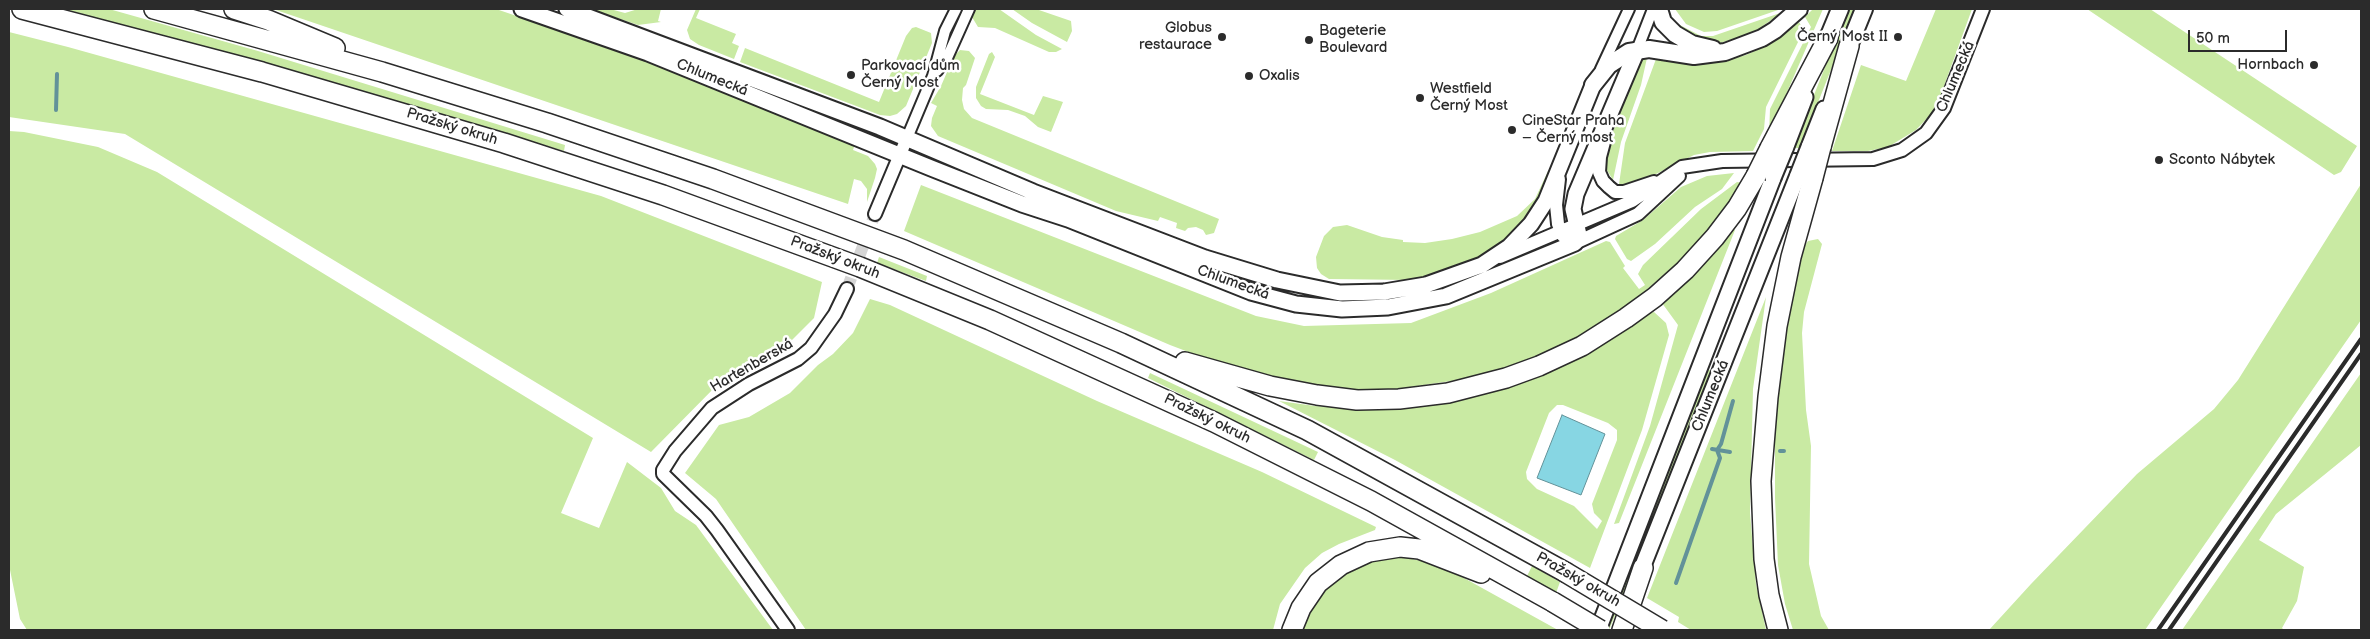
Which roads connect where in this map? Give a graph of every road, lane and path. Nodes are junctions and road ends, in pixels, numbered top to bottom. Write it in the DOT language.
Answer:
graph roads {
  1 [pos="22,9"];
  2 [pos="154,9"];
  3 [pos="234,9"];
  4 [pos="522,9"];
  5 [pos="567,9"];
  6 [pos="956,9"];
  7 [pos="969,9"];
  8 [pos="1629,9"];
  9 [pos="1653,9"];
  10 [pos="1658,9"];
  11 [pos="1799,9"];
  12 [pos="1840,9"];
  13 [pos="1864,9"];
  14 [pos="1983,9"];
  15 [pos="1828,38"];
  16 [pos="1849,46"];
  17 [pos="1738,49"];
  18 [pos="1637,50"];
  19 [pos="933,76"];
  20 [pos="414,82"];
  21 [pos="1593,85"];
  22 [pos="1612,112"];
  23 [pos="907,138"];
  24 [pos="899,156"];
  25 [pos="1562,161"];
  26 [pos="1708,162"];
  27 [pos="1805,176"];
  28 [pos="1765,177"];
  29 [pos="1663,179"];
  30 [pos="875,214"];
  31 [pos="1577,224"];
  32 [pos="1560,231"];
  33 [pos="1575,243"];
  34 [pos="1482,265"];
  35 [pos="847,289"];
  36 [pos="1121,343"];
  37 [pos="1643,568"];
  38 [pos="1553,602"];
  39 [pos="788,630"];
  40 [pos="1292,630"];
  41 [pos="1599,630"];
  42 [pos="1616,630"];
  43 [pos="1622,630"];
  44 [pos="1662,630"];
  45 [pos="1778,630"];
  1 -- 38 [label="highway, Pražský okruh"];
  2 -- 20 [label="highway, Pražský okruh"];
  3 -- 20 [label="highway"];
  4 -- 24 [label="main road, Chlumecká"];
  5 -- 23 [label="main road, Chlumecká"];
  6 -- 19 [label="street"];
  7 -- 19 [label="street"];
  8 -- 21 [label="street"];
  9 -- 18 [label="street"];
  10 -- 17 [label="main road"];
  11 -- 17 [label="main road"];
  12 -- 15 [label="main road"];
  13 -- 16 [label="main road"];
  14 -- 26 [label="street, Chlumecká"];
  15 -- 28 [label="highway, bridge"];
  16 -- 27 [label="highway, bridge"];
  17 -- 18 [label="main road"];
  18 -- 21 [label="main road"];
  18 -- 22 [label="main road"];
  19 -- 23 [label="street"];
  20 -- 36 [label="highway, Pražský okruh"];
  21 -- 25 [label="main road, Chlumecká"];
  22 -- 29 [label="street"];
  22 -- 31 [label="main road"];
  23 -- 24 [label="street"];
  23 -- 34 [label="main road, Chlumecká"];
  24 -- 30 [label="street"];
  24 -- 33 [label="main road, Chlumecká"];
  25 -- 32 [label="street, Chlumecká"];
  25 -- 34 [label="main road, Chlumecká"];
  26 -- 29 [label="street, Chlumecká"];
  26 -- 33 [label="street, Chlumecká"];
  27 -- 37 [label="main road, Chlumecká"];
  27 -- 45 [label="highway"];
  28 -- 36 [label="highway"];
  28 -- 41 [label="main road, Chlumecká"];
  29 -- 31 [label="street, Chlumecká"];
  31 -- 32 [label="street, Chlumecká"];
  31 -- 33 [label="main road"];
  32 -- 33 [label="street"];
  32 -- 34 [label="street, Chlumecká"];
  35 -- 39 [label="street, Hartenberská"];
  36 -- 44 [label="highway, Pražský okruh, bridge"];
  37 -- 42 [label="main road, Chlumecká"];
  37 -- 43 [label="highway"];
  38 -- 40 [label="highway"];
  38 -- 41 [label="highway, Pražský okruh, bridge"];
}
